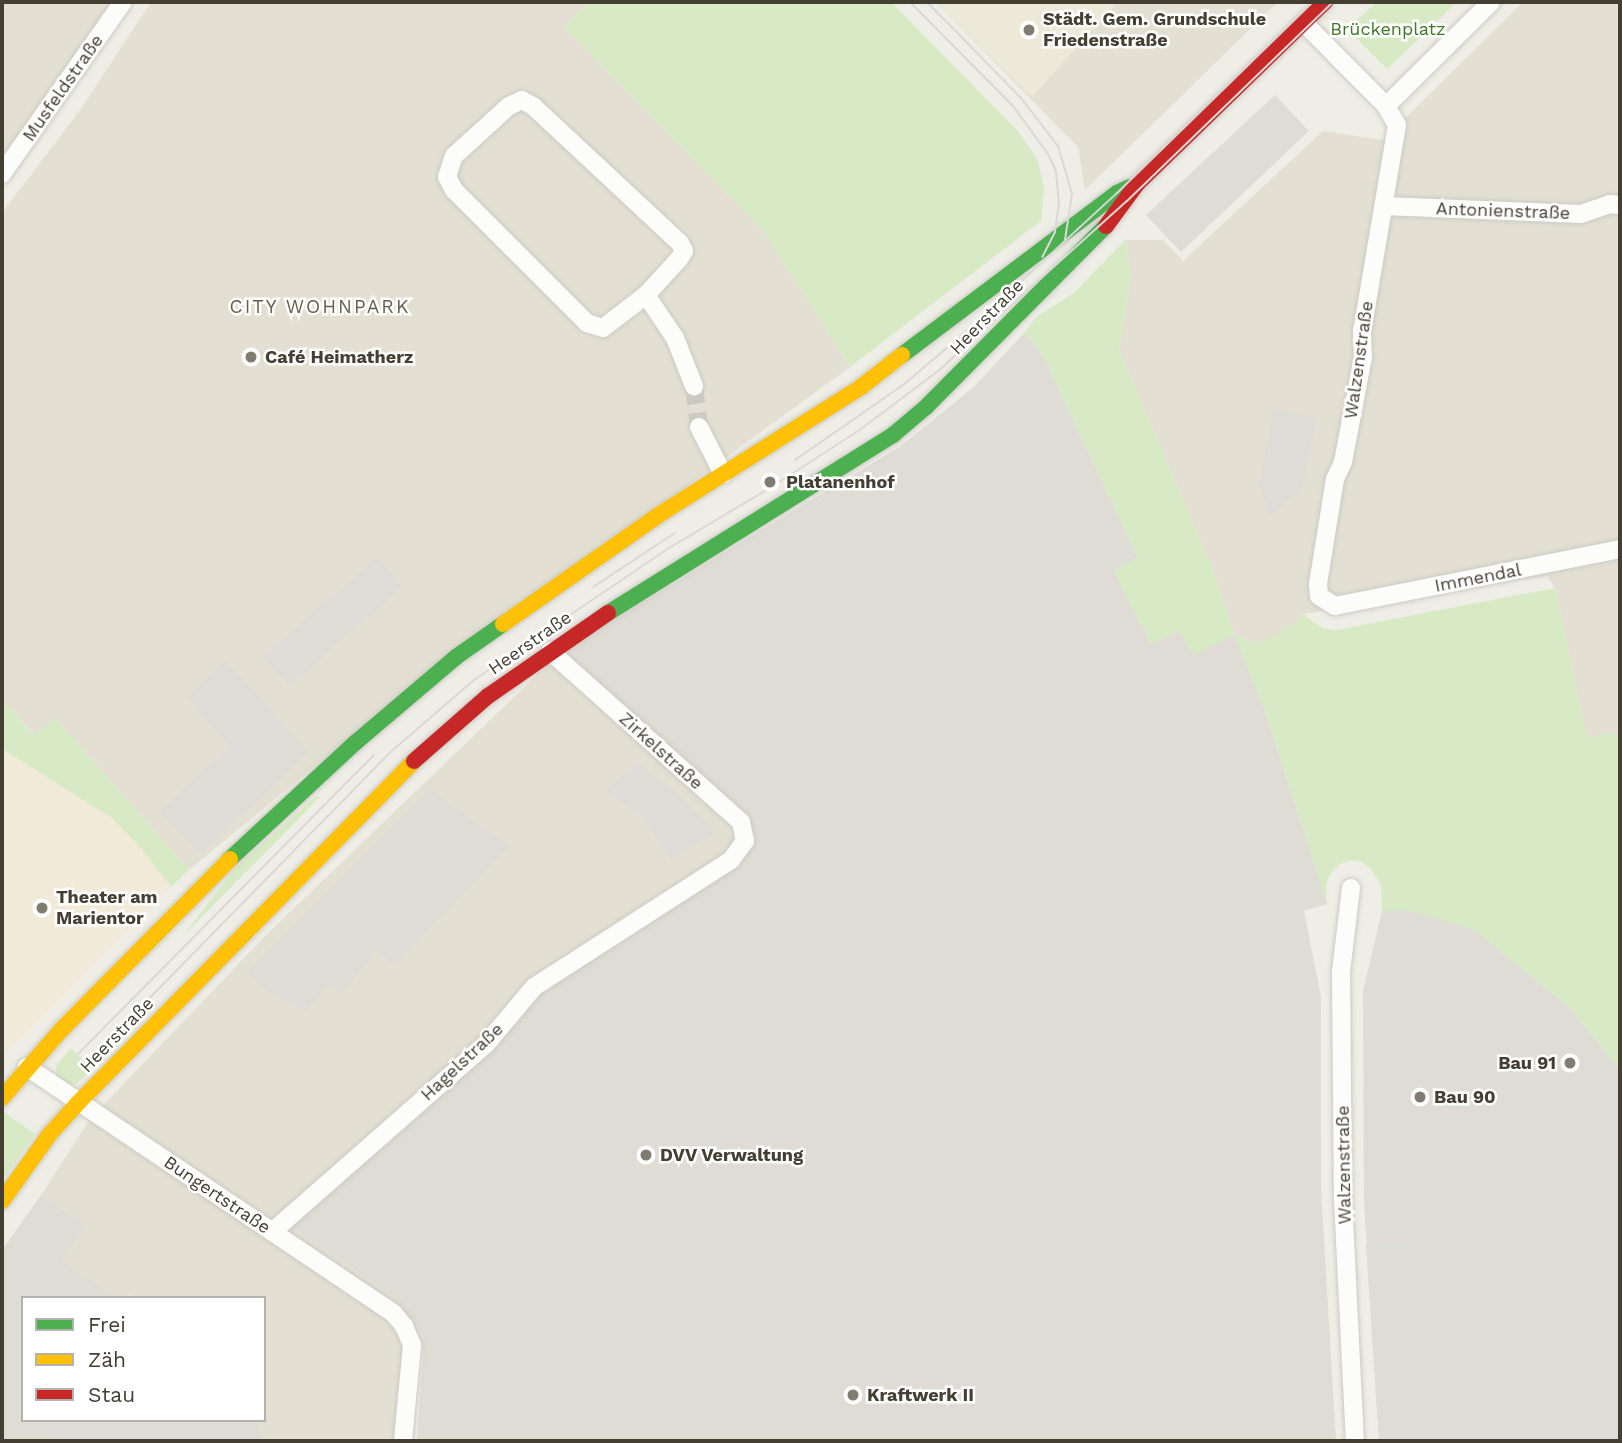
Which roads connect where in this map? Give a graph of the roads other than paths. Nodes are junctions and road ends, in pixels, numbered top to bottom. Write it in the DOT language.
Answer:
graph roads {
  1 [pos="123,2"];
  2 [pos="1325,2"];
  3 [pos="1491,2"];
  4 [pos="1304,23"];
  5 [pos="1386,106"];
  6 [pos="4,165"];
  7 [pos="1137,184"];
  8 [pos="1620,205"];
  9 [pos="1384,206"];
  10 [pos="646,295"];
  11 [pos="694,386"];
  12 [pos="699,427"];
  13 [pos="723,474"];
  14 [pos="1620,550"];
  15 [pos="1335,606"];
  16 [pos="550,651"];
  17 [pos="731,860"];
  18 [pos="1351,888"];
  19 [pos="27,1067"];
  20 [pos="2,1098"];
  21 [pos="78,1103"];
  22 [pos="2,1202"];
  23 [pos="272,1232"];
  24 [pos="403,1441"];
  25 [pos="1355,1441"];
  1 -- 6 [label="street, Musfeldstraße"];
  2 -- 4 [label="street, Heerstraße"];
  3 -- 5 [label="street"];
  4 -- 5 [label="street"];
  4 -- 7 [label="street, Heerstraße"];
  5 -- 9 [label="street, Walzenstraße"];
  7 -- 13 [label="street, Heerstraße"];
  7 -- 16 [label="street, Heerstraße"];
  8 -- 9 [label="street, Antonienstraße"];
  9 -- 15 [label="street, Walzenstraße"];
  10 -- 10 [label="street"];
  10 -- 11 [label="street"];
  12 -- 13 [label="street"];
  13 -- 19 [label="street, Heerstraße"];
  14 -- 15 [label="street, Immendal"];
  16 -- 17 [label="street, Zirkelstraße"];
  16 -- 21 [label="street, Heerstraße"];
  17 -- 23 [label="street, Hagelstraße"];
  18 -- 25 [label="street, Walzenstraße"];
  19 -- 20 [label="street, Heerstraße"];
  19 -- 21 [label="street, Bungertstraße"];
  21 -- 22 [label="street, Heerstraße"];
  21 -- 23 [label="street, Bungertstraße"];
  23 -- 24 [label="street, Bungertstraße"];
}
